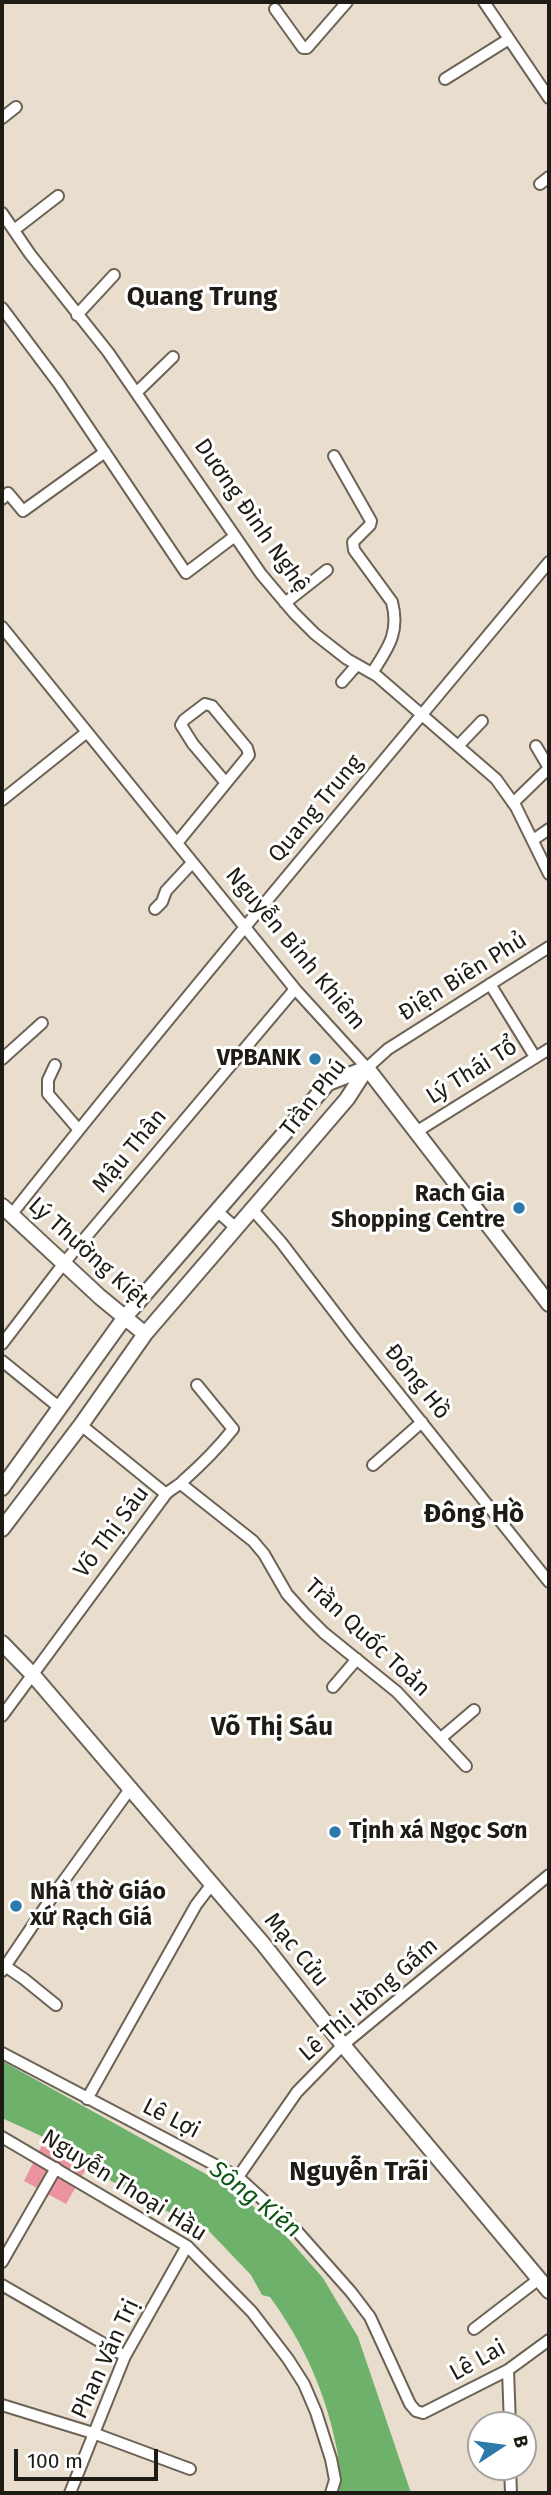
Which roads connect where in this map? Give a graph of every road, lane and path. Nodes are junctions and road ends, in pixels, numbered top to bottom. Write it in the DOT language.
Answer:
graph roads {
  1 [pos="347,2"];
  2 [pos="484,2"];
  3 [pos="275,9"];
  4 [pos="509,39"];
  5 [pos="445,79"];
  6 [pos="549,98"];
  7 [pos="16,107"];
  8 [pos="2,118"];
  9 [pos="58,196"];
  10 [pos="2,213"];
  11 [pos="13,229"];
  12 [pos="2,236"];
  13 [pos="114,275"];
  14 [pos="2,308"];
  15 [pos="77,315"];
  16 [pos="173,357"];
  17 [pos="137,392"];
  18 [pos="105,452"];
  19 [pos="334,456"];
  20 [pos="2,499"];
  21 [pos="235,536"];
  22 [pos="549,562"];
  23 [pos="327,570"];
  24 [pos="285,603"];
  25 [pos="2,627"];
  26 [pos="356,666"];
  27 [pos="372,673"];
  28 [pos="342,682"];
  29 [pos="423,714"];
  30 [pos="482,721"];
  31 [pos="87,732"];
  32 [pos="459,745"];
  33 [pos="536,746"];
  34 [pos="549,768"];
  35 [pos="226,783"];
  36 [pos="2,800"];
  37 [pos="513,803"];
  38 [pos="549,830"];
  39 [pos="533,840"];
  40 [pos="177,843"];
  41 [pos="192,863"];
  42 [pos="549,873"];
  43 [pos="155,909"];
  44 [pos="245,926"];
  45 [pos="549,947"];
  46 [pos="489,984"];
  47 [pos="295,989"];
  48 [pos="42,1023"];
  49 [pos="549,1049"];
  50 [pos="535,1058"];
  51 [pos="2,1059"];
  52 [pos="55,1065"];
  53 [pos="367,1068"];
  54 [pos="79,1130"];
  55 [pos="416,1132"];
  56 [pos="252,1209"];
  57 [pos="6,1211"];
  58 [pos="218,1212"];
  59 [pos="236,1228"];
  60 [pos="64,1263"];
  61 [pos="549,1303"];
  62 [pos="125,1317"];
  63 [pos="145,1334"];
  64 [pos="2,1344"];
  65 [pos="2,1361"];
  66 [pos="197,1385"];
  67 [pos="60,1408"];
  68 [pos="422,1422"];
  69 [pos="81,1425"];
  70 [pos="373,1465"];
  71 [pos="181,1483"];
  72 [pos="2,1489"];
  73 [pos="166,1494"];
  74 [pos="2,1530"];
  75 [pos="549,1582"];
  76 [pos="2,1643"];
  77 [pos="357,1660"];
  78 [pos="33,1675"];
  79 [pos="333,1687"];
  80 [pos="474,1710"];
  81 [pos="2,1716"];
  82 [pos="441,1738"];
  83 [pos="467,1766"];
  84 [pos="130,1788"];
  85 [pos="549,1875"];
  86 [pos="212,1884"];
  87 [pos="4,1965"];
  88 [pos="56,2005"];
  89 [pos="343,2045"];
  90 [pos="2,2053"];
  91 [pos="87,2099"];
  92 [pos="2,2137"];
  93 [pos="55,2168"];
  94 [pos="238,2177"];
  95 [pos="187,2246"];
  96 [pos="2,2262"];
  97 [pos="539,2278"];
  98 [pos="2,2286"];
  99 [pos="549,2291"];
  100 [pos="474,2329"];
  101 [pos="549,2340"];
  102 [pos="125,2356"];
  103 [pos="508,2371"];
  104 [pos="2,2405"];
  105 [pos="509,2411"];
  106 [pos="423,2413"];
  107 [pos="93,2433"];
  108 [pos="190,2469"];
  109 [pos="70,2493"];
  110 [pos="331,2493"];
  1 -- 3 [label="street"];
  2 -- 4 [label="street"];
  4 -- 5 [label="street"];
  4 -- 6 [label="street"];
  7 -- 8 [label="street"];
  9 -- 11 [label="street"];
  10 -- 11 [label="street, Dương Đình Nghệ"];
  11 -- 12 [label="street"];
  11 -- 15 [label="street, Dương Đình Nghệ"];
  13 -- 15 [label="street"];
  14 -- 18 [label="street"];
  15 -- 17 [label="street, Dương Đình Nghệ"];
  16 -- 17 [label="street"];
  17 -- 21 [label="street, Dương Đình Nghệ"];
  18 -- 20 [label="street"];
  18 -- 21 [label="street"];
  19 -- 27 [label="street"];
  21 -- 24 [label="street, Dương Đình Nghệ"];
  22 -- 29 [label="street, Quang Trung"];
  23 -- 24 [label="street"];
  24 -- 26 [label="street, Dương Đình Nghệ"];
  25 -- 31 [label="street, Nguyễn Bỉnh Khiêm"];
  26 -- 27 [label="street, Dương Đình Nghệ"];
  26 -- 28 [label="street"];
  27 -- 29 [label="street, Dương Đình Nghệ"];
  29 -- 32 [label="street, Dương Đình Nghệ"];
  29 -- 44 [label="street, Quang Trung"];
  30 -- 32 [label="street"];
  31 -- 36 [label="street"];
  31 -- 40 [label="street, Nguyễn Bỉnh Khiêm"];
  32 -- 37 [label="street, Dương Đình Nghệ"];
  33 -- 34 [label="street"];
  34 -- 37 [label="street"];
  35 -- 35 [label="street"];
  35 -- 40 [label="street"];
  37 -- 39 [label="street, Dương Đình Nghệ"];
  38 -- 39 [label="street"];
  39 -- 42 [label="street, Dương Đình Nghệ"];
  40 -- 41 [label="street, Nguyễn Bỉnh Khiêm"];
  41 -- 43 [label="street"];
  41 -- 44 [label="street, Nguyễn Bỉnh Khiêm"];
  44 -- 47 [label="street, Nguyễn Bỉnh Khiêm"];
  44 -- 54 [label="street, Quang Trung"];
  45 -- 46 [label="street, Điện Biên Phủ"];
  46 -- 50 [label="street"];
  46 -- 53 [label="street, Điện Biên Phủ"];
  47 -- 53 [label="street, Nguyễn Bỉnh Khiêm"];
  47 -- 60 [label="street, Mậu Thân"];
  48 -- 51 [label="street"];
  49 -- 50 [label="street, Lý Thái Tổ"];
  50 -- 55 [label="street, Lý Thái Tổ"];
  52 -- 54 [label="street"];
  53 -- 55 [label="main road, Nguyễn Bỉnh Khiêm"];
  53 -- 56 [label="main road, Trần Phú"];
  53 -- 58 [label="main road, Trần Phú"];
  54 -- 57 [label="street, Quang Trung"];
  55 -- 61 [label="main road, Nguyễn Bỉnh Khiêm"];
  56 -- 59 [label="main road, Trần Phú"];
  56 -- 68 [label="street, Đông Hồ"];
  57 -- 60 [label="main road, Lý Thường Kiệt"];
  58 -- 59 [label="street"];
  58 -- 62 [label="main road, Trần Phú"];
  59 -- 63 [label="main road, Trần Phú"];
  60 -- 62 [label="main road, Lý Thường Kiệt"];
  60 -- 64 [label="street, Mậu Thân"];
  62 -- 63 [label="main road, Lý Thường Kiệt"];
  62 -- 67 [label="main road, Trần Phú"];
  63 -- 69 [label="main road, Trần Phú"];
  65 -- 67 [label="street"];
  66 -- 71 [label="street, Võ Thị Sáu"];
  67 -- 69 [label="main road"];
  67 -- 72 [label="main road, Trần Phú"];
  68 -- 70 [label="street"];
  68 -- 75 [label="street, Đông Hồ"];
  69 -- 73 [label="street"];
  69 -- 74 [label="main road, Trần Phú"];
  71 -- 73 [label="street, Võ Thị Sáu"];
  71 -- 77 [label="street, Trần Quốc Toản"];
  73 -- 78 [label="street, Võ Thị Sáu"];
  76 -- 78 [label="main road, Mạc Cửu"];
  77 -- 79 [label="street"];
  77 -- 82 [label="street, Trần Quốc Toản"];
  78 -- 81 [label="street, Võ Thị Sáu"];
  78 -- 84 [label="main road, Mạc Cửu"];
  80 -- 82 [label="street"];
  82 -- 83 [label="street, Trần Quốc Toản"];
  84 -- 86 [label="main road, Mạc Cửu"];
  84 -- 87 [label="street"];
  85 -- 89 [label="street, Lê Thị Hồng Gấm"];
  86 -- 89 [label="main road, Mạc Cửu"];
  86 -- 91 [label="street"];
  87 -- 88 [label="street"];
  89 -- 94 [label="street, Lê Thị Hồng Gấm"];
  89 -- 97 [label="main road, Mạc Cửu"];
  90 -- 91 [label="street, Lê Lợi"];
  91 -- 94 [label="street, Lê Lợi"];
  92 -- 93 [label="street, Nguyễn Thoại Hầu"];
  93 -- 95 [label="street, Nguyễn Thoại Hầu"];
  93 -- 96 [label="street"];
  94 -- 106 [label="street, Lê Lợi"];
  95 -- 102 [label="street, Phan Văn Trị"];
  95 -- 110 [label="street, Nguyễn Thoại Hầu"];
  97 -- 99 [label="main road, Mạc Cửu"];
  97 -- 100 [label="street"];
  98 -- 102 [label="street"];
  101 -- 103 [label="street, Lê Lai"];
  102 -- 107 [label="street, Phan Văn Trị"];
  103 -- 105 [label="street"];
  103 -- 106 [label="street, Lê Lai"];
  104 -- 107 [label="street"];
  107 -- 108 [label="street"];
  107 -- 109 [label="street, Phan Văn Trị"];
}
